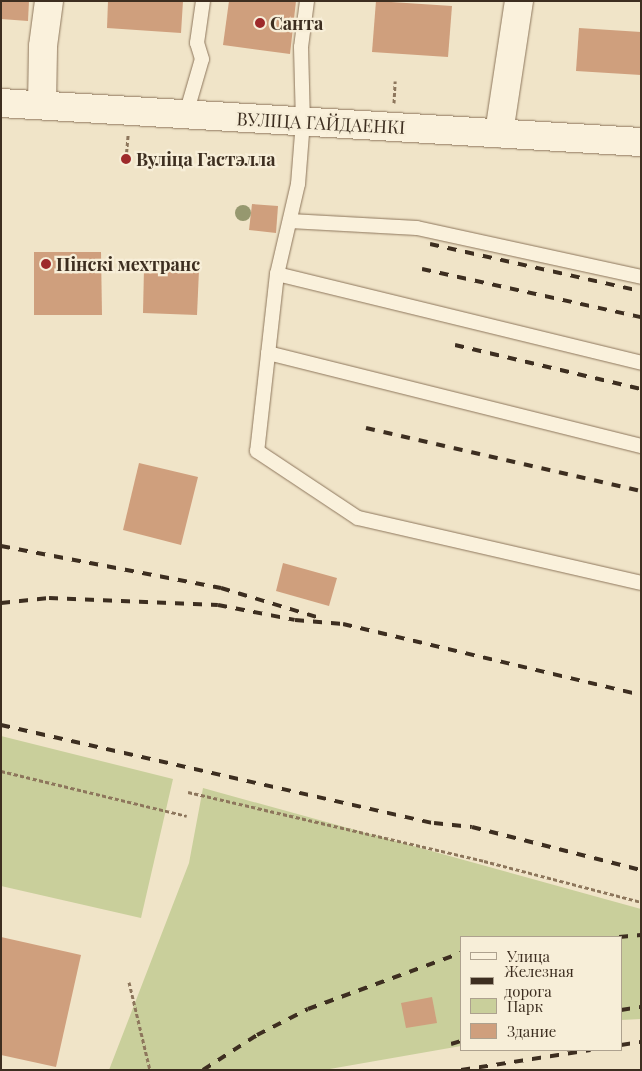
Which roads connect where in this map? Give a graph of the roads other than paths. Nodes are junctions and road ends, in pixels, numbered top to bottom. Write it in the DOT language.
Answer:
graph roads {
  1 [pos="49,1"];
  2 [pos="203,1"];
  3 [pos="307,1"];
  4 [pos="519,1"];
  5 [pos="1,103"];
  6 [pos="42,105"];
  7 [pos="186,114"];
  8 [pos="303,121"];
  9 [pos="499,133"];
  10 [pos="641,142"];
  11 [pos="290,221"];
  12 [pos="277,274"];
  13 [pos="641,277"];
  14 [pos="268,353"];
  15 [pos="641,363"];
  16 [pos="641,446"];
  17 [pos="641,583"];
  1 -- 6 [label="street"];
  2 -- 7 [label="lane"];
  3 -- 8 [label="lane"];
  4 -- 9 [label="street"];
  5 -- 6 [label="street, ВУЛІЦА ГАЙДАЕНКІ"];
  6 -- 7 [label="street, ВУЛІЦА ГАЙДАЕНКІ"];
  7 -- 8 [label="street, ВУЛІЦА ГАЙДАЕНКІ"];
  8 -- 9 [label="street, ВУЛІЦА ГАЙДАЕНКІ"];
  8 -- 11 [label="lane"];
  9 -- 10 [label="street, ВУЛІЦА ГАЙДАЕНКІ"];
  11 -- 12 [label="lane"];
  11 -- 13 [label="lane"];
  12 -- 14 [label="lane"];
  12 -- 15 [label="lane"];
  14 -- 16 [label="lane"];
  14 -- 17 [label="lane"];
}
